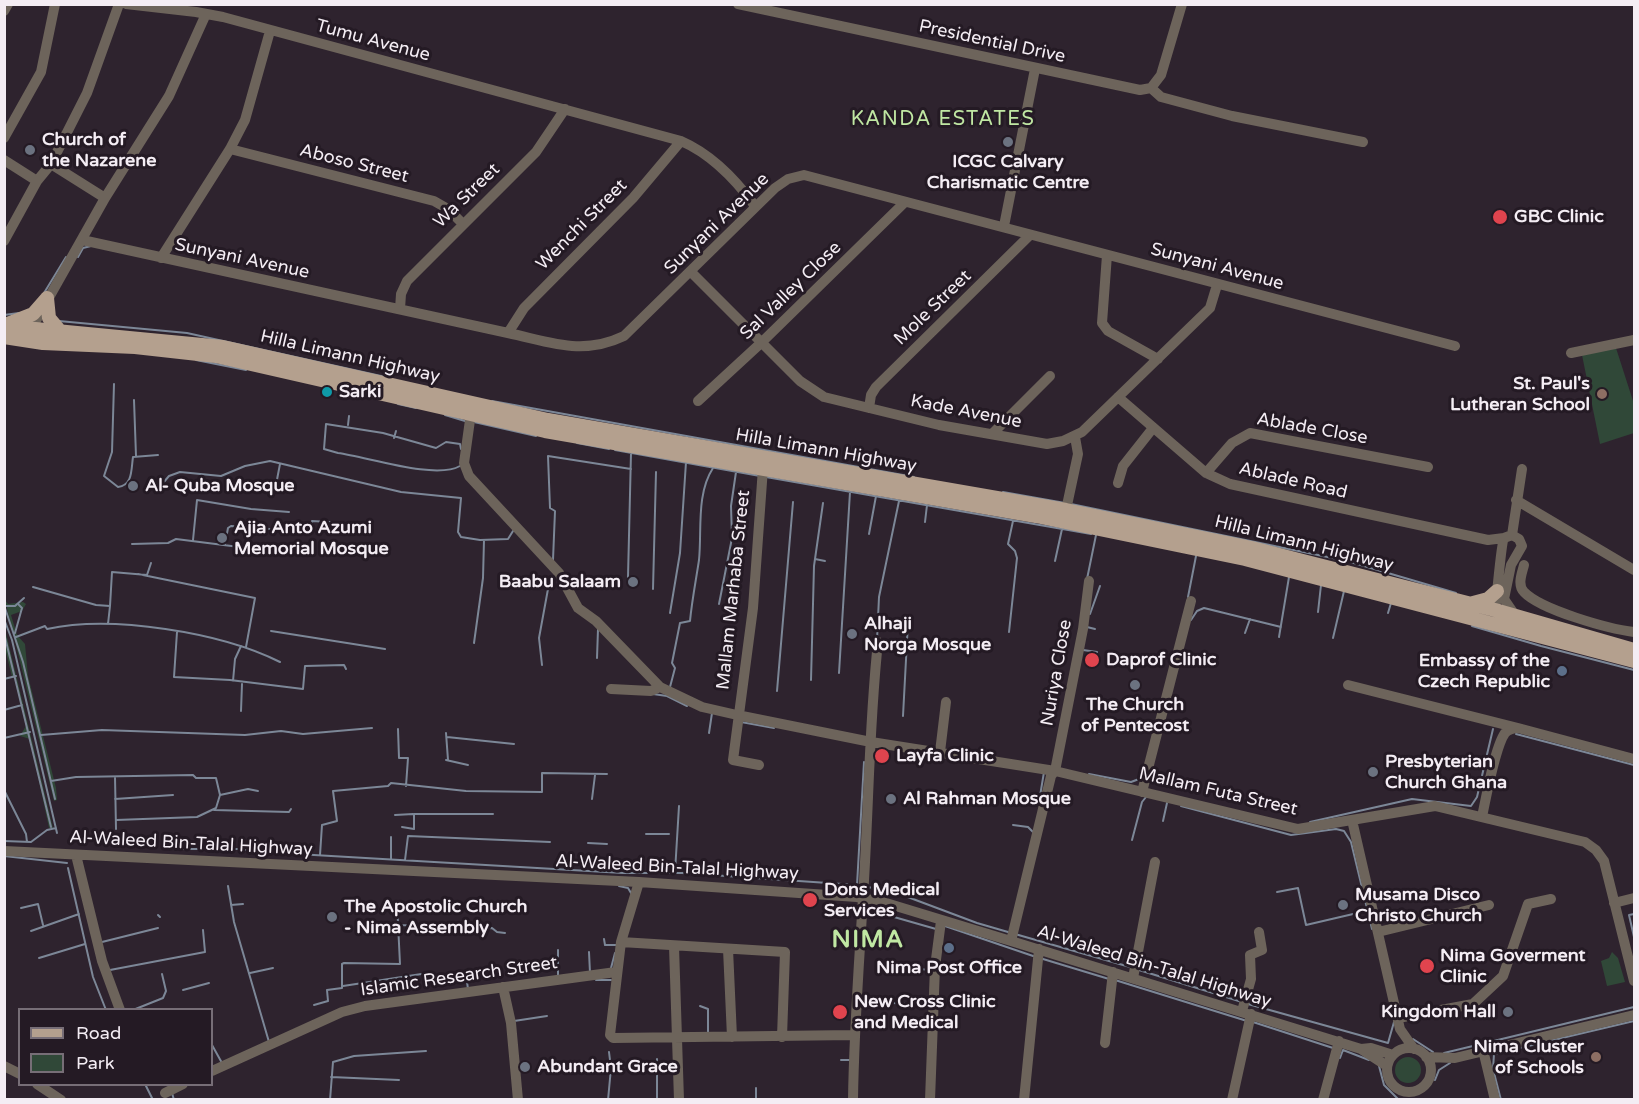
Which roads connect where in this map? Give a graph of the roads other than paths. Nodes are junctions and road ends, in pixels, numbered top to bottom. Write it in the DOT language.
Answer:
graph roads {
  1 [pos="8,4"];
  2 [pos="55,4"];
  3 [pos="119,4"];
  4 [pos="126,4"];
  5 [pos="738,4"];
  6 [pos="1182,4"];
  7 [pos="200,10"];
  8 [pos="4,11"];
  9 [pos="270,31"];
  10 [pos="1035,69"];
  11 [pos="1151,88"];
  12 [pos="565,109"];
  13 [pos="8,122"];
  14 [pos="4,138"];
  15 [pos="681,141"];
  16 [pos="1363,142"];
  17 [pos="230,149"];
  18 [pos="4,160"];
  19 [pos="51,164"];
  20 [pos="37,181"];
  21 [pos="105,198"];
  22 [pos="904,202"];
  23 [pos="755,206"];
  24 [pos="463,224"];
  25 [pos="1004,226"];
  26 [pos="1029,236"];
  27 [pos="82,240"];
  28 [pos="4,241"];
  29 [pos="1107,255"];
  30 [pos="161,258"];
  31 [pos="691,272"];
  32 [pos="1217,285"];
  33 [pos="48,298"];
  34 [pos="400,309"];
  35 [pos="4,325"];
  36 [pos="31,330"];
  37 [pos="60,332"];
  38 [pos="508,333"];
  39 [pos="8,338"];
  40 [pos="1635,340"];
  41 [pos="762,342"];
  42 [pos="1455,346"];
  43 [pos="1570,353"];
  44 [pos="1158,359"];
  45 [pos="1050,376"];
  46 [pos="1118,398"];
  47 [pos="698,401"];
  48 [pos="868,408"];
  49 [pos="471,413"];
  50 [pos="1153,428"];
  51 [pos="992,434"];
  52 [pos="1075,437"];
  53 [pos="1428,467"];
  54 [pos="763,468"];
  55 [pos="1522,469"];
  56 [pos="1206,473"];
  57 [pos="1118,483"];
  58 [pos="1516,500"];
  59 [pos="1066,510"];
  60 [pos="1508,537"];
  61 [pos="1488,540"];
  62 [pos="1501,551"];
  63 [pos="1524,565"];
  64 [pos="1635,570"];
  65 [pos="1089,581"];
  66 [pos="1497,591"];
  67 [pos="1191,601"];
  68 [pos="1471,604"];
  69 [pos="1495,610"];
  70 [pos="1518,619"];
  71 [pos="1504,627"];
  72 [pos="1635,632"];
  73 [pos="878,642"];
  74 [pos="1635,650"];
  75 [pos="1635,661"];
  76 [pos="1348,685"];
  77 [pos="660,687"];
  78 [pos="611,689"];
  79 [pos="946,702"];
  80 [pos="737,715"];
  81 [pos="1518,728"];
  82 [pos="871,742"];
  83 [pos="940,752"];
  84 [pos="1635,759"];
  85 [pos="759,765"];
  86 [pos="1055,771"];
  87 [pos="1142,792"];
  88 [pos="1482,817"];
  89 [pos="1352,820"];
  90 [pos="4,851"];
  91 [pos="76,855"];
  92 [pos="1155,862"];
  93 [pos="639,882"];
  94 [pos="862,898"];
  95 [pos="1635,898"];
  96 [pos="1551,899"];
  97 [pos="1614,903"];
  98 [pos="1490,905"];
  99 [pos="941,921"];
  100 [pos="1259,932"];
  101 [pos="1378,932"];
  102 [pos="1011,940"];
  103 [pos="621,942"];
  104 [pos="674,946"];
  105 [pos="728,949"];
  106 [pos="1039,949"];
  107 [pos="616,972"];
  108 [pos="1113,972"];
  109 [pos="1133,978"];
  110 [pos="1635,981"];
  111 [pos="503,987"];
  112 [pos="119,1008"];
  113 [pos="1247,1012"];
  114 [pos="1635,1015"];
  115 [pos="1399,1023"];
  116 [pos="854,1035"];
  117 [pos="677,1037"];
  118 [pos="732,1037"];
  119 [pos="782,1037"];
  120 [pos="1340,1041"];
  121 [pos="1105,1043"];
  122 [pos="1361,1049"];
  123 [pos="1414,1049"];
  124 [pos="1484,1050"];
  125 [pos="1395,1054"];
  126 [pos="1426,1057"];
  127 [pos="1455,1058"];
  128 [pos="4,1066"];
  129 [pos="1388,1066"];
  130 [pos="213,1071"];
  131 [pos="18,1073"];
  132 [pos="1430,1073"];
  133 [pos="40,1086"];
  134 [pos="1408,1096"];
  135 [pos="61,1100"];
  136 [pos="518,1100"];
  137 [pos="679,1100"];
  138 [pos="853,1100"];
  139 [pos="930,1100"];
  140 [pos="1024,1100"];
  141 [pos="1232,1100"];
  142 [pos="1323,1100"];
  143 [pos="1495,1100"];
  1 -- 8 [label="street"];
  2 -- 13 [label="street"];
  3 -- 19 [label="street"];
  4 -- 7 [label="street, Tumu Avenue"];
  5 -- 10 [label="street, Presidential Drive"];
  6 -- 11 [label="street"];
  7 -- 9 [label="street, Tumu Avenue"];
  7 -- 21 [label="street"];
  9 -- 12 [label="street, Tumu Avenue"];
  9 -- 17 [label="street"];
  10 -- 11 [label="street, Presidential Drive"];
  10 -- 25 [label="street"];
  11 -- 16 [label="street"];
  12 -- 15 [label="street, Tumu Avenue"];
  12 -- 24 [label="street, Wa Street"];
  13 -- 14 [label="street"];
  15 -- 23 [label="street, Tumu Avenue"];
  15 -- 38 [label="street, Wenchi Street"];
  17 -- 24 [label="street, Aboso Street"];
  17 -- 30 [label="street"];
  18 -- 20 [label="street"];
  19 -- 20 [label="street"];
  19 -- 21 [label="street"];
  20 -- 28 [label="street"];
  21 -- 27 [label="street"];
  22 -- 23 [label="street, Sunyani Avenue"];
  22 -- 25 [label="street, Sunyani Avenue"];
  22 -- 41 [label="street, Sal Valley Close"];
  23 -- 31 [label="street, Sunyani Avenue"];
  24 -- 34 [label="street, Wa Street"];
  25 -- 26 [label="street, Sunyani Avenue"];
  26 -- 29 [label="street, Sunyani Avenue"];
  26 -- 48 [label="street, Mole Street"];
  27 -- 30 [label="street, Sunyani Avenue"];
  27 -- 33 [label="street"];
  29 -- 32 [label="street, Sunyani Avenue"];
  29 -- 44 [label="street"];
  30 -- 34 [label="street, Sunyani Avenue"];
  31 -- 38 [label="street, Sunyani Avenue"];
  31 -- 41 [label="street, Kade Avenue"];
  32 -- 42 [label="street, Sunyani Avenue"];
  32 -- 44 [label="street, Kade Avenue"];
  33 -- 35 [label="main road"];
  33 -- 36 [label="street"];
  33 -- 37 [label="main road"];
  34 -- 38 [label="street, Sunyani Avenue"];
  35 -- 36 [label="main road, Hilla Limann Highway"];
  36 -- 37 [label="main road, Hilla Limann Highway"];
  36 -- 39 [label="street"];
  37 -- 59 [label="main road, Hilla Limann Highway"];
  39 -- 49 [label="main road, Hilla Limann Highway"];
  40 -- 43 [label="street"];
  41 -- 47 [label="street, Sal Valley Close"];
  41 -- 48 [label="street, Kade Avenue"];
  44 -- 46 [label="street, Kade Avenue"];
  45 -- 51 [label="street"];
  46 -- 50 [label="street, Ablade Road"];
  46 -- 52 [label="street, Kade Avenue"];
  48 -- 51 [label="street, Kade Avenue"];
  49 -- 54 [label="main road, Hilla Limann Highway"];
  49 -- 77 [label="street"];
  50 -- 56 [label="street, Ablade Road"];
  50 -- 57 [label="street"];
  51 -- 52 [label="street, Kade Avenue"];
  52 -- 59 [label="street"];
  53 -- 56 [label="street, Ablade Close"];
  54 -- 71 [label="main road, Hilla Limann Highway"];
  54 -- 80 [label="street, Mallam Marhaba Street"];
  55 -- 58 [label="street"];
  56 -- 61 [label="street, Ablade Road"];
  58 -- 60 [label="street"];
  58 -- 64 [label="street"];
  59 -- 68 [label="main road, Hilla Limann Highway"];
  60 -- 61 [label="street, Ablade Road"];
  60 -- 62 [label="street"];
  60 -- 70 [label="street"];
  61 -- 62 [label="street, Ablade Road"];
  62 -- 66 [label="street"];
  63 -- 72 [label="street"];
  65 -- 86 [label="street, Nuriya Close"];
  66 -- 68 [label="main road"];
  66 -- 69 [label="street"];
  67 -- 87 [label="street"];
  68 -- 69 [label="main road, Hilla Limann Highway"];
  69 -- 70 [label="main road, Hilla Limann Highway"];
  69 -- 71 [label="street"];
  70 -- 74 [label="main road, Hilla Limann Highway"];
  71 -- 75 [label="main road, Hilla Limann Highway"];
  73 -- 82 [label="street"];
  76 -- 81 [label="street"];
  77 -- 78 [label="street"];
  77 -- 80 [label="street, Mallam Futa Street"];
  79 -- 83 [label="street"];
  80 -- 82 [label="street, Mallam Futa Street"];
  80 -- 85 [label="street, Mallam Marhaba Street"];
  81 -- 84 [label="street"];
  81 -- 88 [label="street"];
  82 -- 83 [label="street, Mallam Futa Street"];
  82 -- 94 [label="street"];
  83 -- 86 [label="street, Mallam Futa Street"];
  86 -- 87 [label="street, Mallam Futa Street"];
  86 -- 102 [label="street, Nuriya Close"];
  87 -- 89 [label="street, Mallam Futa Street"];
  88 -- 89 [label="street, Mallam Futa Street"];
  88 -- 97 [label="street, Mallam Futa Street"];
  89 -- 101 [label="street"];
  90 -- 91 [label="street, Al-Waleed Bin-Talal Highway"];
  91 -- 93 [label="street, Al-Waleed Bin-Talal Highway"];
  91 -- 112 [label="street"];
  92 -- 109 [label="street"];
  93 -- 94 [label="street, Al-Waleed Bin-Talal Highway"];
  93 -- 103 [label="street"];
  94 -- 99 [label="street, Al-Waleed Bin-Talal Highway"];
  94 -- 116 [label="street"];
  95 -- 97 [label="street"];
  96 -- 115 [label="street"];
  97 -- 110 [label="street, Mallam Futa Street"];
  98 -- 101 [label="street"];
  99 -- 102 [label="street, Al-Waleed Bin-Talal Highway"];
  99 -- 139 [label="street"];
  100 -- 113 [label="street"];
  101 -- 115 [label="street"];
  102 -- 106 [label="street, Al-Waleed Bin-Talal Highway"];
  103 -- 104 [label="street"];
  103 -- 107 [label="street"];
  104 -- 105 [label="street"];
  104 -- 117 [label="street"];
  105 -- 118 [label="street"];
  105 -- 119 [label="street"];
  106 -- 108 [label="street, Al-Waleed Bin-Talal Highway"];
  106 -- 140 [label="street"];
  107 -- 111 [label="street, Islamic Research Street"];
  107 -- 117 [label="street"];
  108 -- 109 [label="street, Al-Waleed Bin-Talal Highway"];
  108 -- 121 [label="street"];
  109 -- 113 [label="street, Al-Waleed Bin-Talal Highway"];
  111 -- 130 [label="street, Islamic Research Street"];
  111 -- 136 [label="street"];
  113 -- 120 [label="street, Al-Waleed Bin-Talal Highway"];
  113 -- 141 [label="street"];
  114 -- 124 [label="street"];
  115 -- 123 [label="street"];
  115 -- 125 [label="street"];
  116 -- 119 [label="street"];
  116 -- 138 [label="street"];
  117 -- 118 [label="street"];
  117 -- 137 [label="street"];
  118 -- 119 [label="street"];
  120 -- 122 [label="street, Al-Waleed Bin-Talal Highway"];
  120 -- 142 [label="street"];
  122 -- 125 [label="street, Al-Waleed Bin-Talal Highway"];
  122 -- 129 [label="street, Al-Waleed Bin-Talal Highway"];
  123 -- 125 [label="street"];
  123 -- 126 [label="street"];
  124 -- 127 [label="street"];
  124 -- 143 [label="street"];
  125 -- 129 [label="street"];
  126 -- 127 [label="street"];
  126 -- 132 [label="street"];
  127 -- 132 [label="street"];
  128 -- 131 [label="street"];
  129 -- 134 [label="street"];
  132 -- 134 [label="street"];
  133 -- 135 [label="street"];
}
